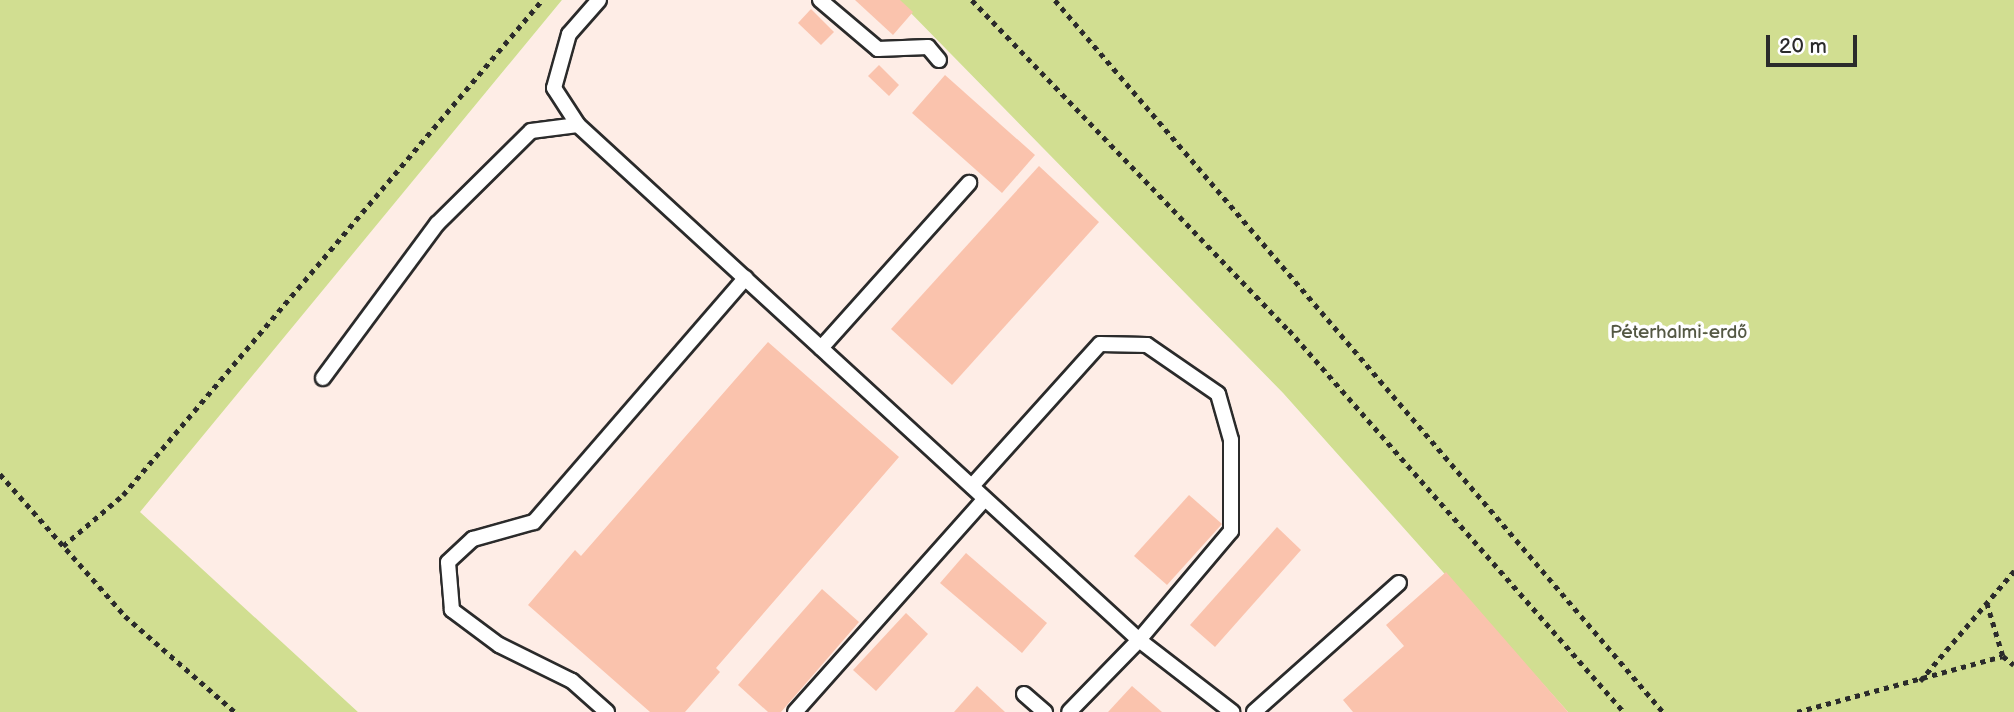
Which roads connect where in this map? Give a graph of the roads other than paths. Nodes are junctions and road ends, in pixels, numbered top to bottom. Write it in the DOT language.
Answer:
graph roads {
  1 [pos="599,0"];
  2 [pos="820,0"];
  3 [pos="939,60"];
  4 [pos="578,125"];
  5 [pos="969,183"];
  6 [pos="745,278"];
  7 [pos="821,348"];
  8 [pos="323,378"];
  9 [pos="972,486"];
  10 [pos="985,499"];
  11 [pos="1399,583"];
  12 [pos="1139,640"];
  13 [pos="1024,694"];
  14 [pos="607,712"];
  15 [pos="795,712"];
  16 [pos="1045,712"];
  17 [pos="1069,712"];
  18 [pos="1232,712"];
  19 [pos="1254,712"];
  1 -- 4 [label="lane"];
  2 -- 3 [label="lane"];
  4 -- 6 [label="lane"];
  4 -- 8 [label="lane"];
  5 -- 7 [label="lane"];
  6 -- 7 [label="lane"];
  6 -- 14 [label="lane"];
  7 -- 9 [label="lane"];
  9 -- 10 [label="lane"];
  9 -- 12 [label="lane"];
  10 -- 12 [label="lane"];
  10 -- 15 [label="lane"];
  11 -- 19 [label="lane"];
  12 -- 17 [label="lane"];
  12 -- 18 [label="lane"];
  13 -- 16 [label="lane"];
}
